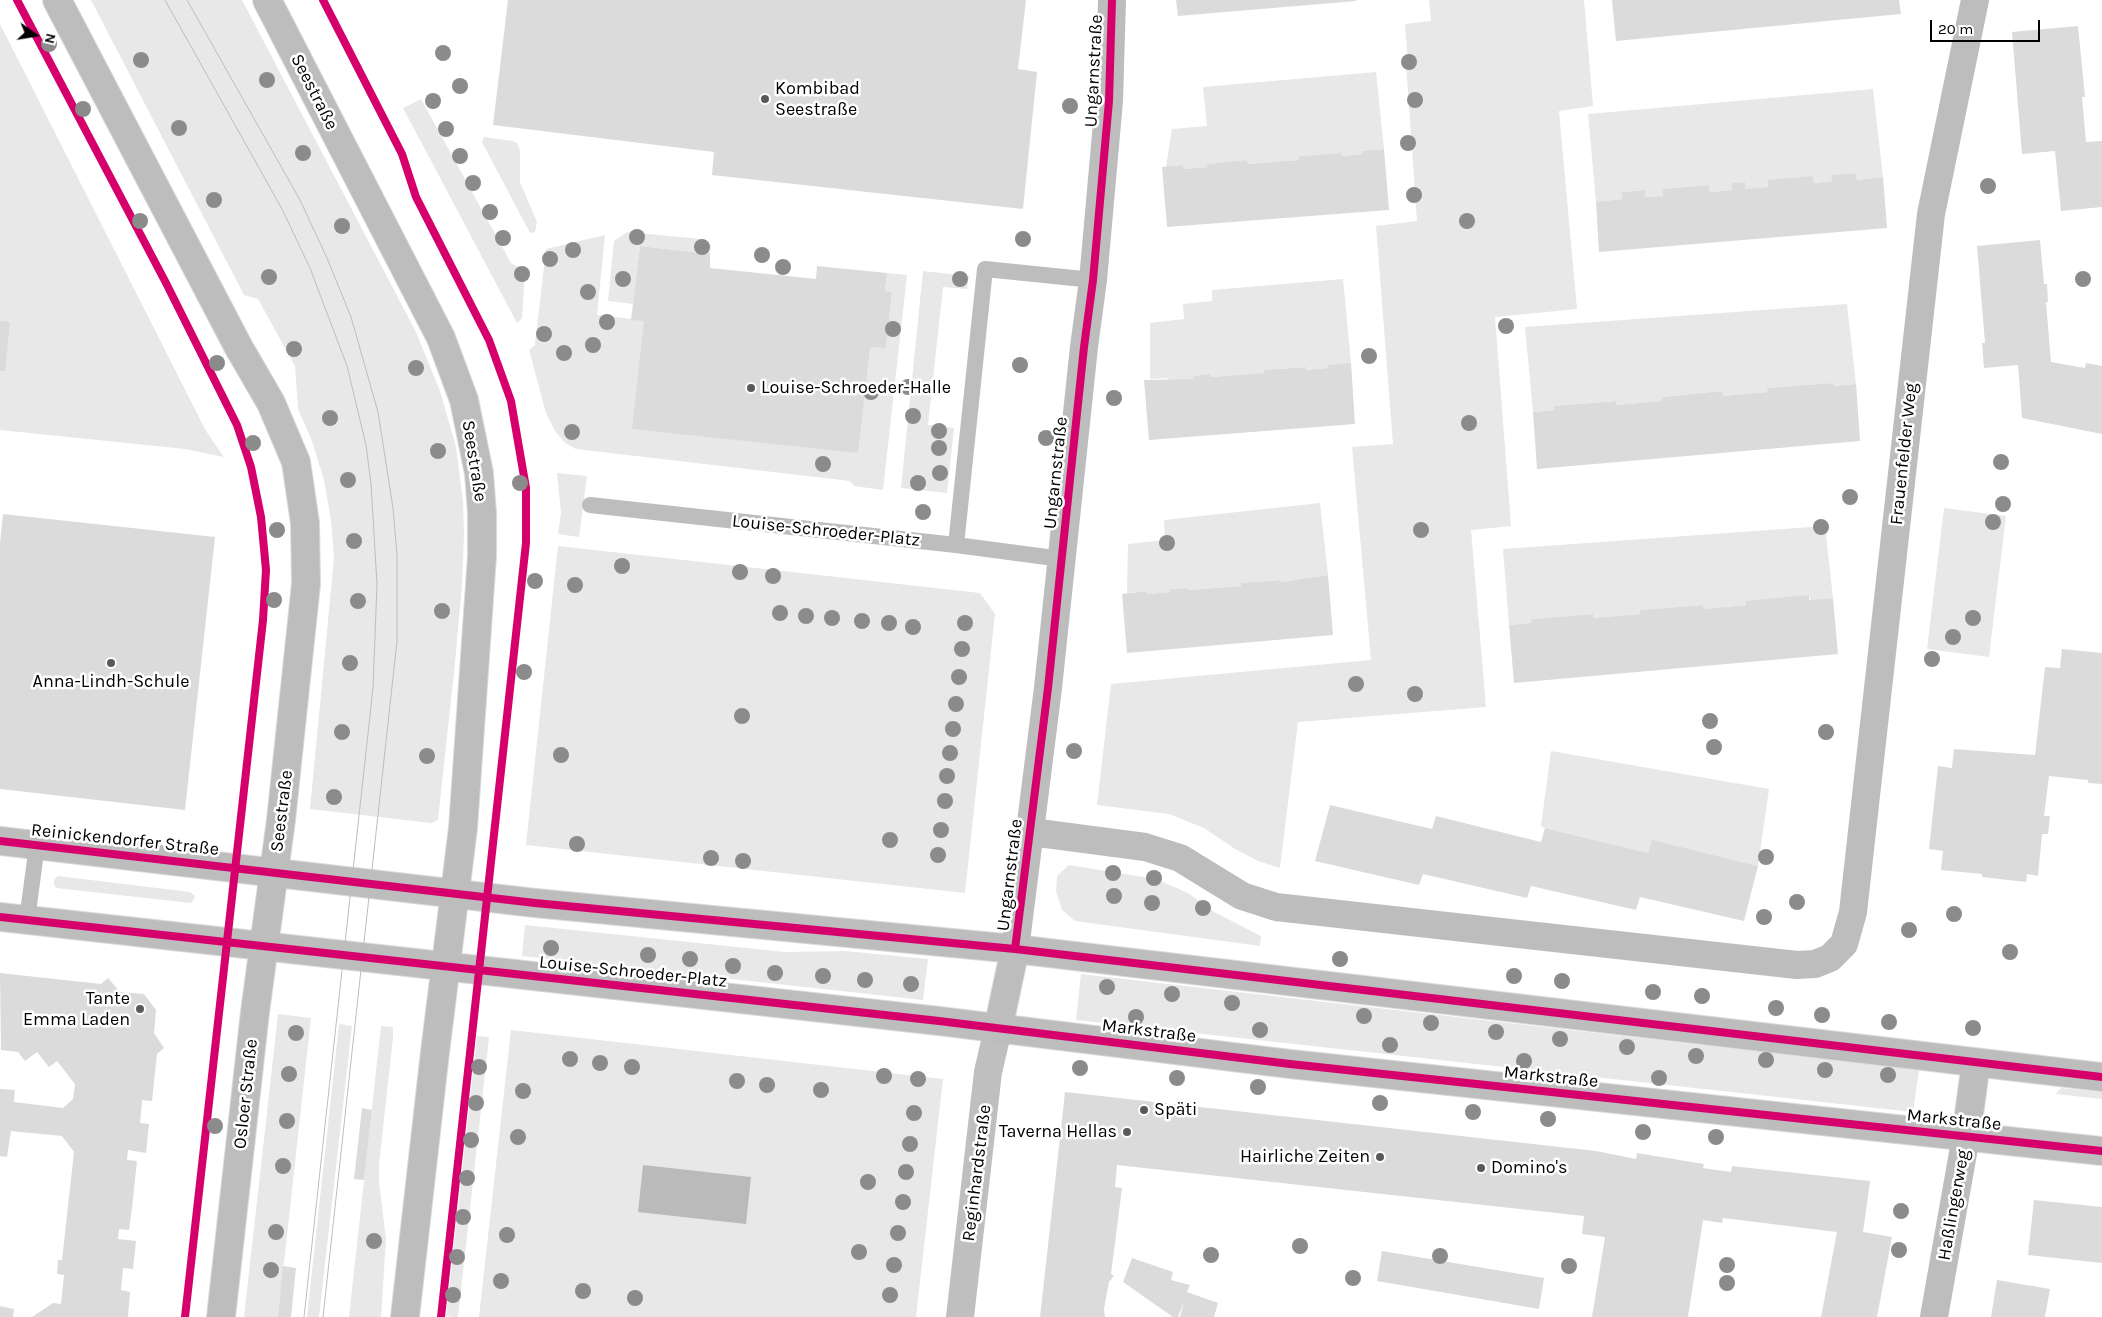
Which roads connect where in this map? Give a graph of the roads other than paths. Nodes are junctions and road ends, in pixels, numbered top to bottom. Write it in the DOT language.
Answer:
graph roads {
  1 [pos="57,0"];
  2 [pos="267,0"];
  3 [pos="1112,0"];
  4 [pos="1975,0"];
  5 [pos="1093,280"];
  6 [pos="590,505"];
  7 [pos="956,545"];
  8 [pos="1062,559"];
  9 [pos="1031,832"];
  10 [pos="0,841"];
  11 [pos="37,845"];
  12 [pos="274,872"];
  13 [pos="455,893"];
  14 [pos="0,917"];
  15 [pos="28,920"];
  16 [pos="264,946"];
  17 [pos="1015,949"];
  18 [pos="446,966"];
  19 [pos="998,1029"];
  20 [pos="1976,1063"];
  21 [pos="2102,1077"];
  22 [pos="1966,1136"];
  23 [pos="2102,1151"];
  24 [pos="221,1317"];
  25 [pos="405,1317"];
  26 [pos="960,1317"];
  27 [pos="1934,1317"];
  1 -- 12 [label="main road, Seestraße"];
  2 -- 13 [label="main road, Seestraße"];
  3 -- 5 [label="main road, Ungarnstraße"];
  4 -- 9 [label="main road, Frauenfelder Weg"];
  5 -- 7 [label="lane"];
  5 -- 8 [label="main road, Ungarnstraße"];
  6 -- 7 [label="lane, Louise-Schroeder-Platz"];
  7 -- 8 [label="lane, Louise-Schroeder-Platz"];
  8 -- 9 [label="main road, Ungarnstraße"];
  9 -- 17 [label="main road, Ungarnstraße"];
  10 -- 11 [label="main road, Reinickendorfer Straße"];
  11 -- 12 [label="main road, Reinickendorfer Straße"];
  11 -- 15 [label="lane"];
  12 -- 13 [label="main road, Reinickendorfer Straße"];
  12 -- 16 [label="main road, Osloer Straße"];
  13 -- 17 [label="main road"];
  13 -- 18 [label="main road, Seestraße"];
  14 -- 15 [label="main road"];
  15 -- 16 [label="main road"];
  16 -- 18 [label="main road, Louise-Schroeder-Platz"];
  16 -- 24 [label="main road, Osloer Straße"];
  17 -- 19 [label="main road, Ungarnstraße"];
  17 -- 20 [label="main road"];
  18 -- 19 [label="main road, Louise-Schroeder-Platz"];
  18 -- 25 [label="main road"];
  19 -- 22 [label="main road, Markstraße"];
  19 -- 26 [label="street, Reginhardstraße"];
  20 -- 21 [label="main road"];
  20 -- 22 [label="main road, Haßlingerweg"];
  22 -- 23 [label="main road, Markstraße"];
  22 -- 27 [label="main road, Haßlingerweg"];
}
